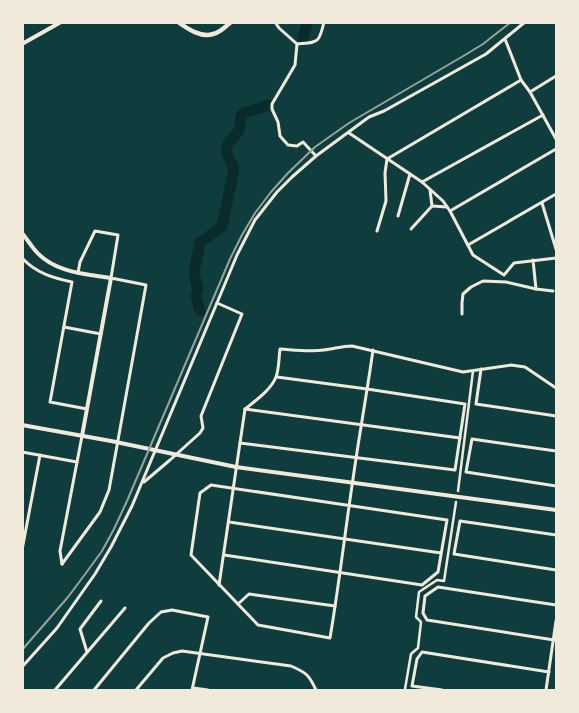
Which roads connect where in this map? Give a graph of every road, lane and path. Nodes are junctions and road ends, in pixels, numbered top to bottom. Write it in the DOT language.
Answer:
graph roads {
  1 [pos="61,22"];
  2 [pos="178,22"];
  3 [pos="231,22"];
  4 [pos="276,22"];
  5 [pos="324,22"];
  6 [pos="525,22"];
  7 [pos="505,39"];
  8 [pos="22,44"];
  9 [pos="297,44"];
  10 [pos="556,76"];
  11 [pos="521,80"];
  12 [pos="530,92"];
  13 [pos="543,115"];
  14 [pos="349,133"];
  15 [pos="556,139"];
  16 [pos="556,149"];
  17 [pos="316,156"];
  18 [pos="387,159"];
  19 [pos="410,174"];
  20 [pos="422,182"];
  21 [pos="430,189"];
  22 [pos="556,194"];
  23 [pos="542,203"];
  24 [pos="432,206"];
  25 [pos="448,209"];
  26 [pos="398,216"];
  27 [pos="411,229"];
  28 [pos="377,230"];
  29 [pos="22,233"];
  30 [pos="468,245"];
  31 [pos="556,249"];
  32 [pos="556,258"];
  33 [pos="23,260"];
  34 [pos="534,260"];
  35 [pos="78,273"];
  36 [pos="111,278"];
  37 [pos="536,289"];
  38 [pos="553,291"];
  39 [pos="217,303"];
  40 [pos="462,314"];
  41 [pos="64,327"];
  42 [pos="101,334"];
  43 [pos="373,350"];
  44 [pos="481,369"];
  45 [pos="473,371"];
  46 [pos="277,377"];
  47 [pos="367,388"];
  48 [pos="556,388"];
  49 [pos="87,408"];
  50 [pos="245,409"];
  51 [pos="556,416"];
  52 [pos="22,424"];
  53 [pos="362,424"];
  54 [pos="82,436"];
  55 [pos="460,438"];
  56 [pos="240,444"];
  57 [pos="556,451"];
  58 [pos="22,452"];
  59 [pos="40,455"];
  60 [pos="356,457"];
  61 [pos="77,462"];
  62 [pos="236,467"];
  63 [pos="353,482"];
  64 [pos="142,483"];
  65 [pos="556,486"];
  66 [pos="233,488"];
  67 [pos="458,491"];
  68 [pos="456,502"];
  69 [pos="350,506"];
  70 [pos="556,510"];
  71 [pos="229,522"];
  72 [pos="556,536"];
  73 [pos="345,539"];
  74 [pos="22,550"];
  75 [pos="442,553"];
  76 [pos="224,555"];
  77 [pos="556,570"];
  78 [pos="340,573"];
  79 [pos="219,585"];
  80 [pos="101,601"];
  81 [pos="238,604"];
  82 [pos="335,606"];
  83 [pos="556,606"];
  84 [pos="125,608"];
  85 [pos="556,621"];
  86 [pos="554,640"];
  87 [pos="87,652"];
  88 [pos="201,653"];
  89 [pos="22,667"];
  90 [pos="549,672"];
  91 [pos="192,689"];
  92 [pos="406,689"];
  93 [pos="55,690"];
  94 [pos="94,690"];
  95 [pos="136,690"];
  96 [pos="208,690"];
  97 [pos="316,690"];
  98 [pos="442,690"];
  99 [pos="546,690"];
  1 -- 8 [label="street"];
  2 -- 3 [label="main road"];
  4 -- 9 [label="street"];
  5 -- 9 [label="street"];
  6 -- 7 [label="street"];
  7 -- 11 [label="street"];
  7 -- 14 [label="street"];
  9 -- 17 [label="street"];
  10 -- 12 [label="street"];
  11 -- 12 [label="street"];
  11 -- 18 [label="street"];
  12 -- 13 [label="street"];
  13 -- 15 [label="street"];
  13 -- 20 [label="street"];
  14 -- 17 [label="street"];
  14 -- 18 [label="street"];
  16 -- 25 [label="street"];
  17 -- 39 [label="street"];
  18 -- 19 [label="street"];
  18 -- 28 [label="street"];
  19 -- 20 [label="street"];
  19 -- 26 [label="street"];
  20 -- 21 [label="street"];
  21 -- 24 [label="street"];
  21 -- 25 [label="street"];
  22 -- 23 [label="street"];
  23 -- 30 [label="street"];
  23 -- 31 [label="street"];
  24 -- 25 [label="street"];
  24 -- 27 [label="street"];
  25 -- 30 [label="street"];
  29 -- 35 [label="street"];
  30 -- 34 [label="street"];
  32 -- 34 [label="street"];
  33 -- 41 [label="street"];
  34 -- 37 [label="street"];
  35 -- 36 [label="street"];
  35 -- 36 [label="street"];
  36 -- 42 [label="street"];
  36 -- 61 [label="street"];
  37 -- 38 [label="street"];
  37 -- 40 [label="street"];
  39 -- 64 [label="street"];
  39 -- 64 [label="street"];
  41 -- 42 [label="street"];
  41 -- 49 [label="street"];
  42 -- 49 [label="street"];
  43 -- 45 [label="street"];
  43 -- 46 [label="street"];
  43 -- 47 [label="street"];
  44 -- 45 [label="street"];
  44 -- 48 [label="street"];
  44 -- 51 [label="street"];
  45 -- 67 [label="street"];
  46 -- 47 [label="street"];
  46 -- 50 [label="street"];
  47 -- 53 [label="street"];
  47 -- 55 [label="street"];
  49 -- 54 [label="street"];
  50 -- 53 [label="street"];
  50 -- 56 [label="street"];
  52 -- 54 [label="street"];
  53 -- 55 [label="street"];
  53 -- 60 [label="street"];
  54 -- 61 [label="street"];
  54 -- 62 [label="street"];
  55 -- 60 [label="street"];
  56 -- 60 [label="street"];
  56 -- 62 [label="street"];
  57 -- 65 [label="street"];
  58 -- 59 [label="street"];
  59 -- 61 [label="street"];
  59 -- 74 [label="street"];
  60 -- 63 [label="street"];
  62 -- 63 [label="street"];
  62 -- 66 [label="street"];
  63 -- 69 [label="street"];
  63 -- 70 [label="street"];
  64 -- 89 [label="street"];
  66 -- 69 [label="street"];
  66 -- 71 [label="street"];
  66 -- 79 [label="street"];
  68 -- 92 [label="street"];
  69 -- 73 [label="street"];
  69 -- 75 [label="street"];
  71 -- 73 [label="street"];
  71 -- 76 [label="street"];
  72 -- 77 [label="street"];
  73 -- 75 [label="street"];
  73 -- 78 [label="street"];
  75 -- 78 [label="street"];
  76 -- 78 [label="street"];
  76 -- 79 [label="street"];
  78 -- 82 [label="street"];
  79 -- 81 [label="street"];
  80 -- 87 [label="street"];
  81 -- 82 [label="street"];
  81 -- 82 [label="street"];
  83 -- 86 [label="street"];
  84 -- 87 [label="street"];
  85 -- 86 [label="street"];
  86 -- 90 [label="street"];
  87 -- 93 [label="street"];
  88 -- 91 [label="street"];
  88 -- 94 [label="street"];
  88 -- 95 [label="street"];
  88 -- 97 [label="street"];
  90 -- 98 [label="street"];
  90 -- 99 [label="street"];
  91 -- 96 [label="street"];
}
